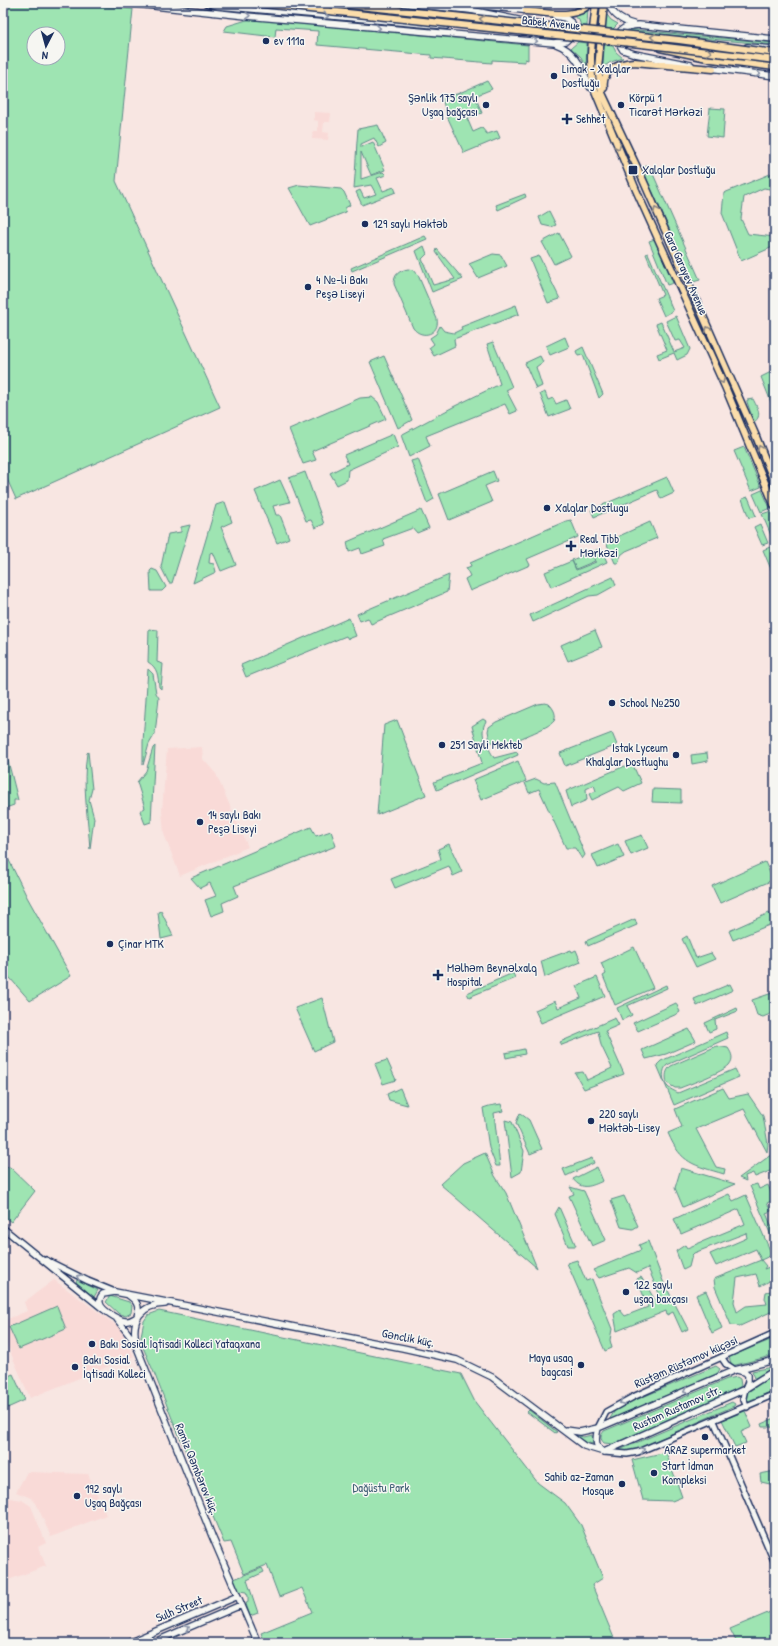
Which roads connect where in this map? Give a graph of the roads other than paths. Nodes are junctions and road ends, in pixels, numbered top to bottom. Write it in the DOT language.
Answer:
graph roads {
  1 [pos="126,3"];
  2 [pos="206,3"];
  3 [pos="253,3"];
  4 [pos="331,3"];
  5 [pos="396,3"];
  6 [pos="457,3"];
  7 [pos="591,3"];
  8 [pos="596,3"];
  9 [pos="604,3"];
  10 [pos="608,3"];
  11 [pos="526,11"];
  12 [pos="639,25"];
  13 [pos="548,26"];
  14 [pos="547,34"];
  15 [pos="775,39"];
  16 [pos="679,40"];
  17 [pos="554,43"];
  18 [pos="641,44"];
  19 [pos="775,49"];
  20 [pos="775,53"];
  21 [pos="775,60"];
  22 [pos="775,67"];
  23 [pos="713,69"];
  24 [pos="775,76"];
  25 [pos="590,87"];
  26 [pos="616,120"];
  27 [pos="611,130"];
  28 [pos="775,484"];
  29 [pos="775,507"];
  30 [pos="3,1228"];
  31 [pos="38,1256"];
  32 [pos="115,1292"];
  33 [pos="128,1295"];
  34 [pos="179,1305"];
  35 [pos="104,1309"];
  36 [pos="137,1316"];
  37 [pos="116,1318"];
  38 [pos="775,1333"];
  39 [pos="138,1350"];
  40 [pos="722,1358"];
  41 [pos="775,1360"];
  42 [pos="735,1370"];
  43 [pos="775,1370"];
  44 [pos="745,1390"];
  45 [pos="775,1394"];
  46 [pos="747,1407"];
  47 [pos="714,1421"];
  48 [pos="560,1427"];
  49 [pos="598,1428"];
  50 [pos="604,1452"];
  51 [pos="775,1563"];
  52 [pos="238,1596"];
  53 [pos="241,1605"];
  54 [pos="142,1640"];
  55 [pos="128,1643"];
  56 [pos="152,1643"];
  57 [pos="258,1643"];
  1 -- 17 [label="main road, Babek Avenue, one-way"];
  2 -- 14 [label="main road, one-way, bridge"];
  3 -- 14 [label="main road, Babek Avenue, bridge"];
  13 -- 4 [label="main road, Babek Avenue, one-way, bridge"];
  5 -- 13 [label="main road, bridge"];
  6 -- 11 [label="main road, Babek Avenue"];
  7 -- 11 [label="main road"];
  7 -- 25 [label="main road"];
  8 -- 27 [label="main road, Gara Garayev Avenue"];
  9 -- 26 [label="main road, Gara Garayev Avenue"];
  10 -- 12 [label="main road"];
  11 -- 17 [label="main road, Babek Avenue"];
  12 -- 15 [label="main road"];
  12 -- 23 [label="main road"];
  16 -- 13 [label="main road, Babek Avenue, one-way, bridge"];
  14 -- 18 [label="main road, Babek Avenue, bridge"];
  16 -- 19 [label="main road, bridge"];
  16 -- 20 [label="main road, Babek Avenue, bridge"];
  17 -- 25 [label="main road"];
  18 -- 21 [label="main road, Babek Avenue, one-way, bridge"];
  18 -- 22 [label="main road, bridge"];
  23 -- 24 [label="main road, one-way"];
  23 -- 26 [label="main road"];
  25 -- 27 [label="main road"];
  28 -- 26 [label="main road, Gara Garayev Avenue, one-way"];
  27 -- 29 [label="main road, Gara Garayev Avenue, one-way"];
  30 -- 31 [label="street"];
  32 -- 31 [label="street, one-way"];
  31 -- 35 [label="street"];
  32 -- 33 [label="main road"];
  32 -- 35 [label="main road"];
  33 -- 34 [label="main road"];
  33 -- 36 [label="main road"];
  34 -- 36 [label="main road"];
  34 -- 48 [label="main road, Gənclik küç."];
  35 -- 37 [label="main road"];
  36 -- 37 [label="main road"];
  36 -- 39 [label="main road"];
  37 -- 39 [label="main road"];
  38 -- 40 [label="street, Rüstəm Rüstəmov küçəsi"];
  39 -- 52 [label="main road, Ramiz Qəmbərov küç."];
  40 -- 42 [label="street"];
  40 -- 49 [label="street, Rüstəm Rüstəmov küçəsi, one-way"];
  41 -- 42 [label="main road, Rustam Rustamov str."];
  42 -- 44 [label="main road"];
  42 -- 49 [label="main road, Rustam Rustamov str., one-way"];
  43 -- 44 [label="main road, Rustam Rustamov str."];
  44 -- 46 [label="street"];
  44 -- 50 [label="main road, Rustam Rustamov str."];
  45 -- 46 [label="street"];
  46 -- 47 [label="street"];
  50 -- 47 [label="street, one-way"];
  47 -- 51 [label="street"];
  48 -- 49 [label="main road, Rustam Rustamov str."];
  48 -- 50 [label="main road, Gənclik küç."];
  49 -- 50 [label="main road"];
  52 -- 53 [label="main road, Ramiz Qəmbərov küç."];
  52 -- 54 [label="main road, Sulh Street"];
  56 -- 53 [label="main road, Sulh Street, one-way"];
  53 -- 57 [label="main road, Ramiz Qəmbərov küç."];
  54 -- 55 [label="main road, Sulh Street"];
}
